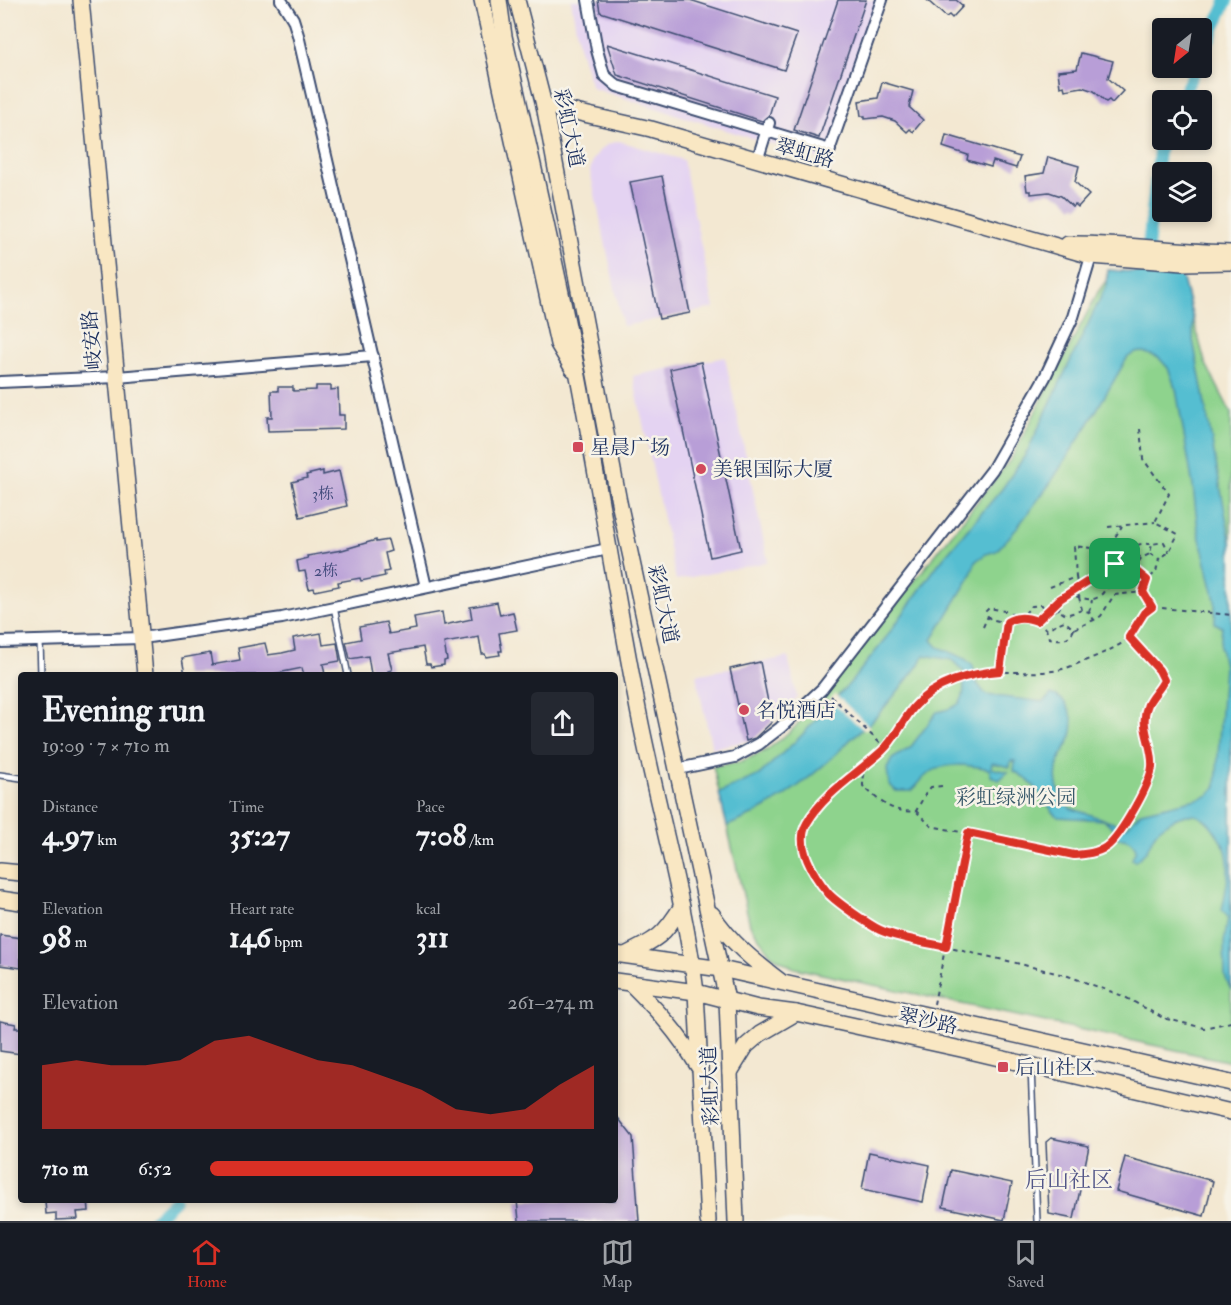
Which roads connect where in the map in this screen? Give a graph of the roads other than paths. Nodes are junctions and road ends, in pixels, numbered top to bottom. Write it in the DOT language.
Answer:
graph roads {
  1 [pos="81,0"];
  2 [pos="281,0"];
  3 [pos="482,0"];
  4 [pos="499,0"];
  5 [pos="517,0"];
  6 [pos="588,0"];
  7 [pos="882,0"];
  8 [pos="544,105"];
  9 [pos="768,127"];
  10 [pos="830,150"];
  11 [pos="757,161"];
  12 [pos="819,179"];
  13 [pos="1101,251"];
  14 [pos="1231,253"];
  15 [pos="1183,257"];
  16 [pos="1231,262"];
  17 [pos="372,356"];
  18 [pos="117,377"];
  19 [pos="579,379"];
  20 [pos="0,382"];
  21 [pos="608,549"];
  22 [pos="426,587"];
  23 [pos="334,607"];
  24 [pos="142,638"];
  25 [pos="40,641"];
  26 [pos="0,642"];
  27 [pos="41,672"];
  28 [pos="146,672"];
  29 [pos="347,672"];
  30 [pos="678,769"];
  31 [pos="0,775"];
  32 [pos="18,778"];
  33 [pos="0,871"];
  34 [pos="18,873"];
  35 [pos="0,900"];
  36 [pos="18,902"];
  37 [pos="682,906"];
  38 [pos="708,908"];
  39 [pos="620,954"];
  40 [pos="692,963"];
  41 [pos="721,969"];
  42 [pos="622,982"];
  43 [pos="785,984"];
  44 [pos="696,992"];
  45 [pos="727,1000"];
  46 [pos="796,1014"];
  47 [pos="1030,1065"];
  48 [pos="700,1069"];
  49 [pos="730,1072"];
  50 [pos="1231,1083"];
  51 [pos="1231,1112"];
  52 [pos="708,1221"];
  53 [pos="736,1221"];
  54 [pos="1037,1221"];
  1 -- 18 [label="main road, 岐安路"];
  2 -- 17 [label="street"];
  3 -- 19 [label="main road"];
  4 -- 19 [label="main road, 彩虹大道"];
  5 -- 8 [label="main road, 彩虹大道"];
  6 -- 9 [label="street"];
  7 -- 10 [label="street"];
  8 -- 11 [label="main road, 翠虹路"];
  8 -- 30 [label="main road, 彩虹大道"];
  9 -- 10 [label="street"];
  9 -- 11 [label="street"];
  10 -- 12 [label="street"];
  11 -- 12 [label="main road, 翠虹路"];
  12 -- 13 [label="main road, 翠虹路"];
  13 -- 15 [label="main road, 翠虹路"];
  13 -- 30 [label="street"];
  14 -- 15 [label="main road, 翠虹路"];
  15 -- 16 [label="main road, 翠虹路"];
  17 -- 18 [label="street"];
  17 -- 22 [label="street"];
  18 -- 20 [label="street"];
  18 -- 24 [label="main road, 岐安路"];
  19 -- 21 [label="main road, 彩虹大道"];
  21 -- 22 [label="street"];
  21 -- 37 [label="main road, 彩虹大道"];
  22 -- 23 [label="street"];
  23 -- 24 [label="street"];
  23 -- 29 [label="lane"];
  24 -- 25 [label="street"];
  24 -- 28 [label="main road, 岐安路"];
  25 -- 26 [label="street"];
  25 -- 27 [label="lane"];
  30 -- 38 [label="main road, 彩虹大道"];
  31 -- 32 [label="lane"];
  33 -- 34 [label="main road"];
  35 -- 36 [label="main road"];
  37 -- 39 [label="main road"];
  37 -- 40 [label="main road, 彩虹大道"];
  38 -- 41 [label="main road, 彩虹大道"];
  38 -- 43 [label="main road"];
  39 -- 40 [label="main road, 翠沙路"];
  40 -- 41 [label="main road, 翠沙路"];
  40 -- 44 [label="main road, 彩虹大道"];
  41 -- 43 [label="main road, 翠沙路"];
  41 -- 45 [label="main road, 彩虹大道"];
  42 -- 44 [label="main road, 翠沙路"];
  42 -- 48 [label="main road"];
  43 -- 50 [label="main road, 翠沙路"];
  44 -- 45 [label="main road, 翠沙路"];
  44 -- 48 [label="main road, 彩虹大道"];
  45 -- 46 [label="main road, 翠沙路"];
  45 -- 49 [label="main road, 彩虹大道"];
  46 -- 47 [label="main road, 翠沙路"];
  46 -- 49 [label="main road"];
  47 -- 51 [label="main road, 翠沙路"];
  47 -- 54 [label="lane"];
  48 -- 52 [label="main road, 彩虹大道"];
  49 -- 53 [label="main road, 彩虹大道"];
}
